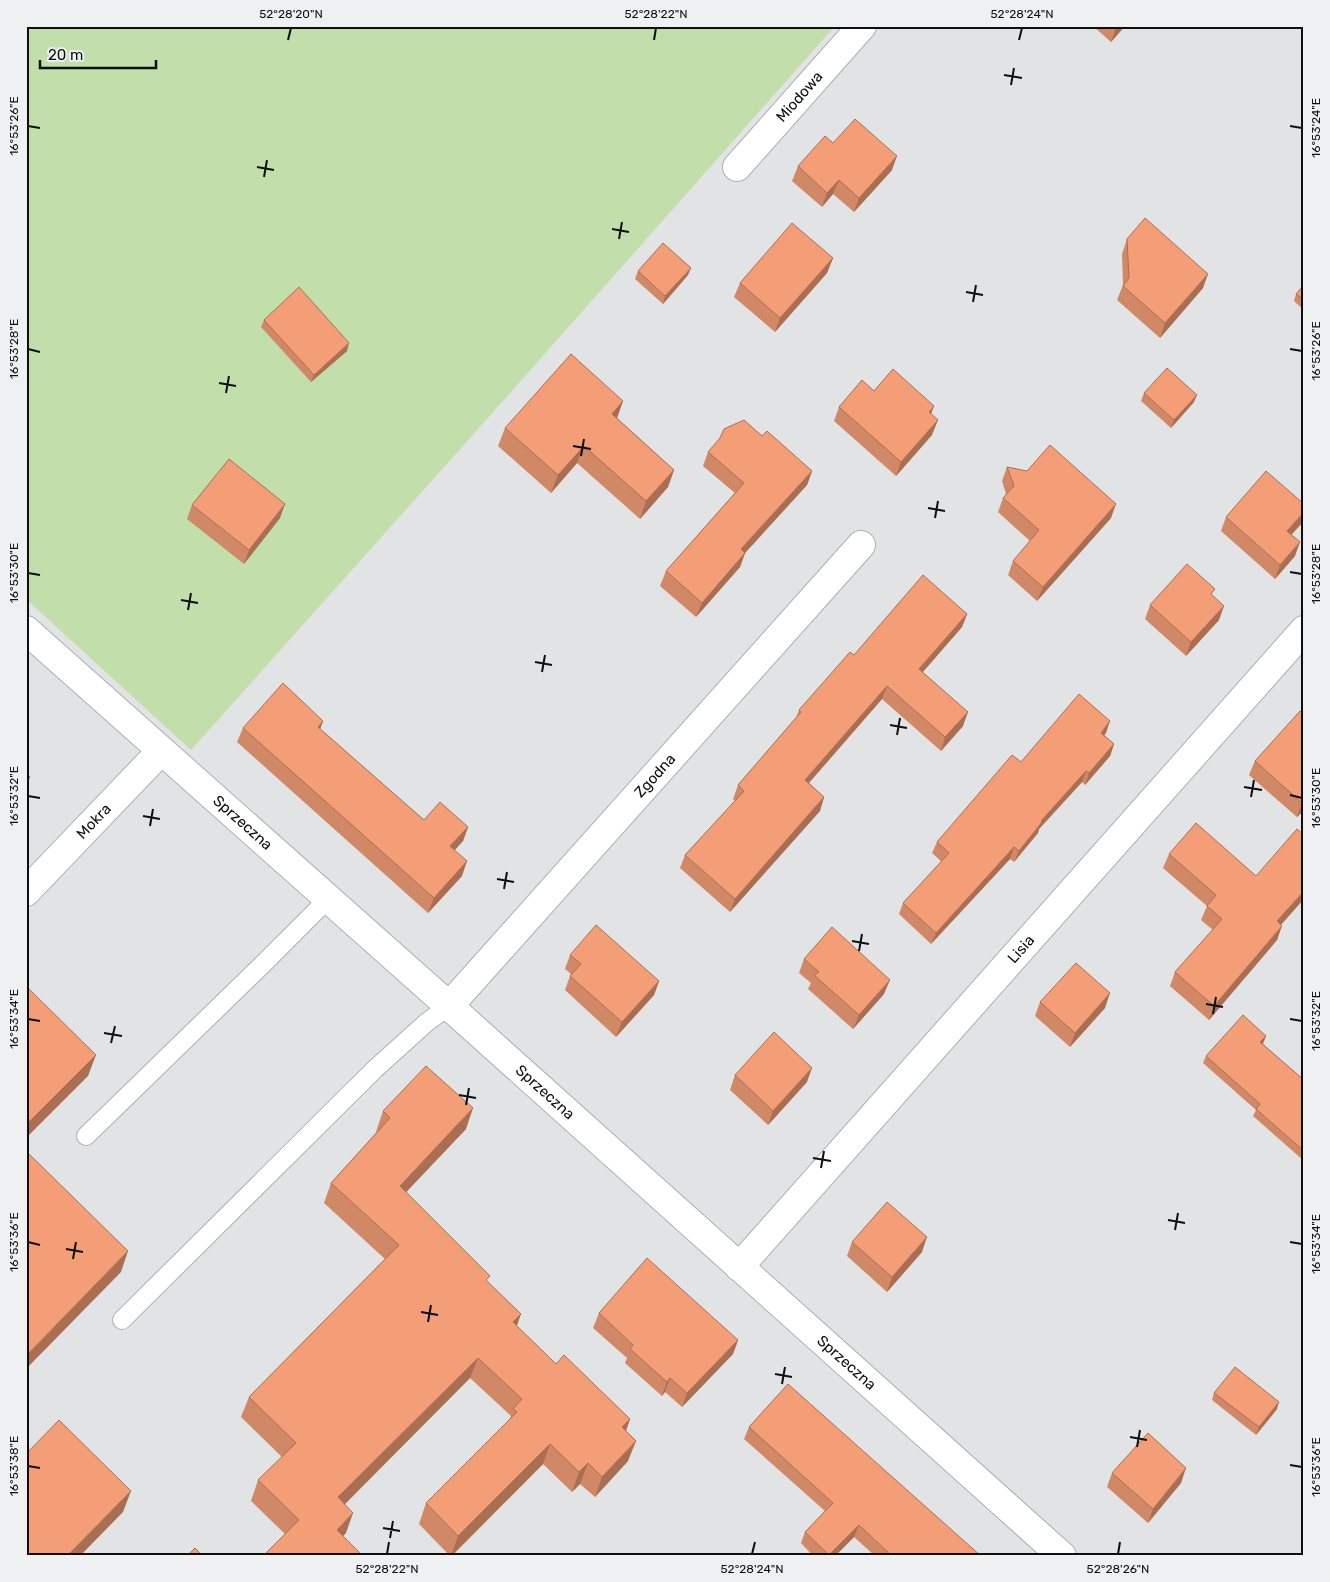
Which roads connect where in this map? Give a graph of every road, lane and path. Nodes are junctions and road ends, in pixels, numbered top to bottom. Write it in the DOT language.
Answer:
graph roads {
  1 [pos="862,26"];
  2 [pos="737,167"];
  3 [pos="861,545"];
  4 [pos="26,630"];
  5 [pos="1304,630"];
  6 [pos="162,751"];
  7 [pos="26,892"];
  8 [pos="328,900"];
  9 [pos="449,1006"];
  10 [pos="86,1136"];
  11 [pos="739,1267"];
  12 [pos="122,1320"];
  13 [pos="1062,1556"];
  1 -- 2 [label="street, Miodowa"];
  3 -- 9 [label="street, Zgodna"];
  4 -- 6 [label="street, Sprzeczna"];
  5 -- 11 [label="street, Lisia"];
  6 -- 7 [label="street, Mokra"];
  6 -- 8 [label="street, Sprzeczna"];
  8 -- 9 [label="street, Sprzeczna"];
  8 -- 10 [label="lane"];
  9 -- 11 [label="street, Sprzeczna"];
  9 -- 12 [label="lane"];
  11 -- 13 [label="street, Sprzeczna"];
}
